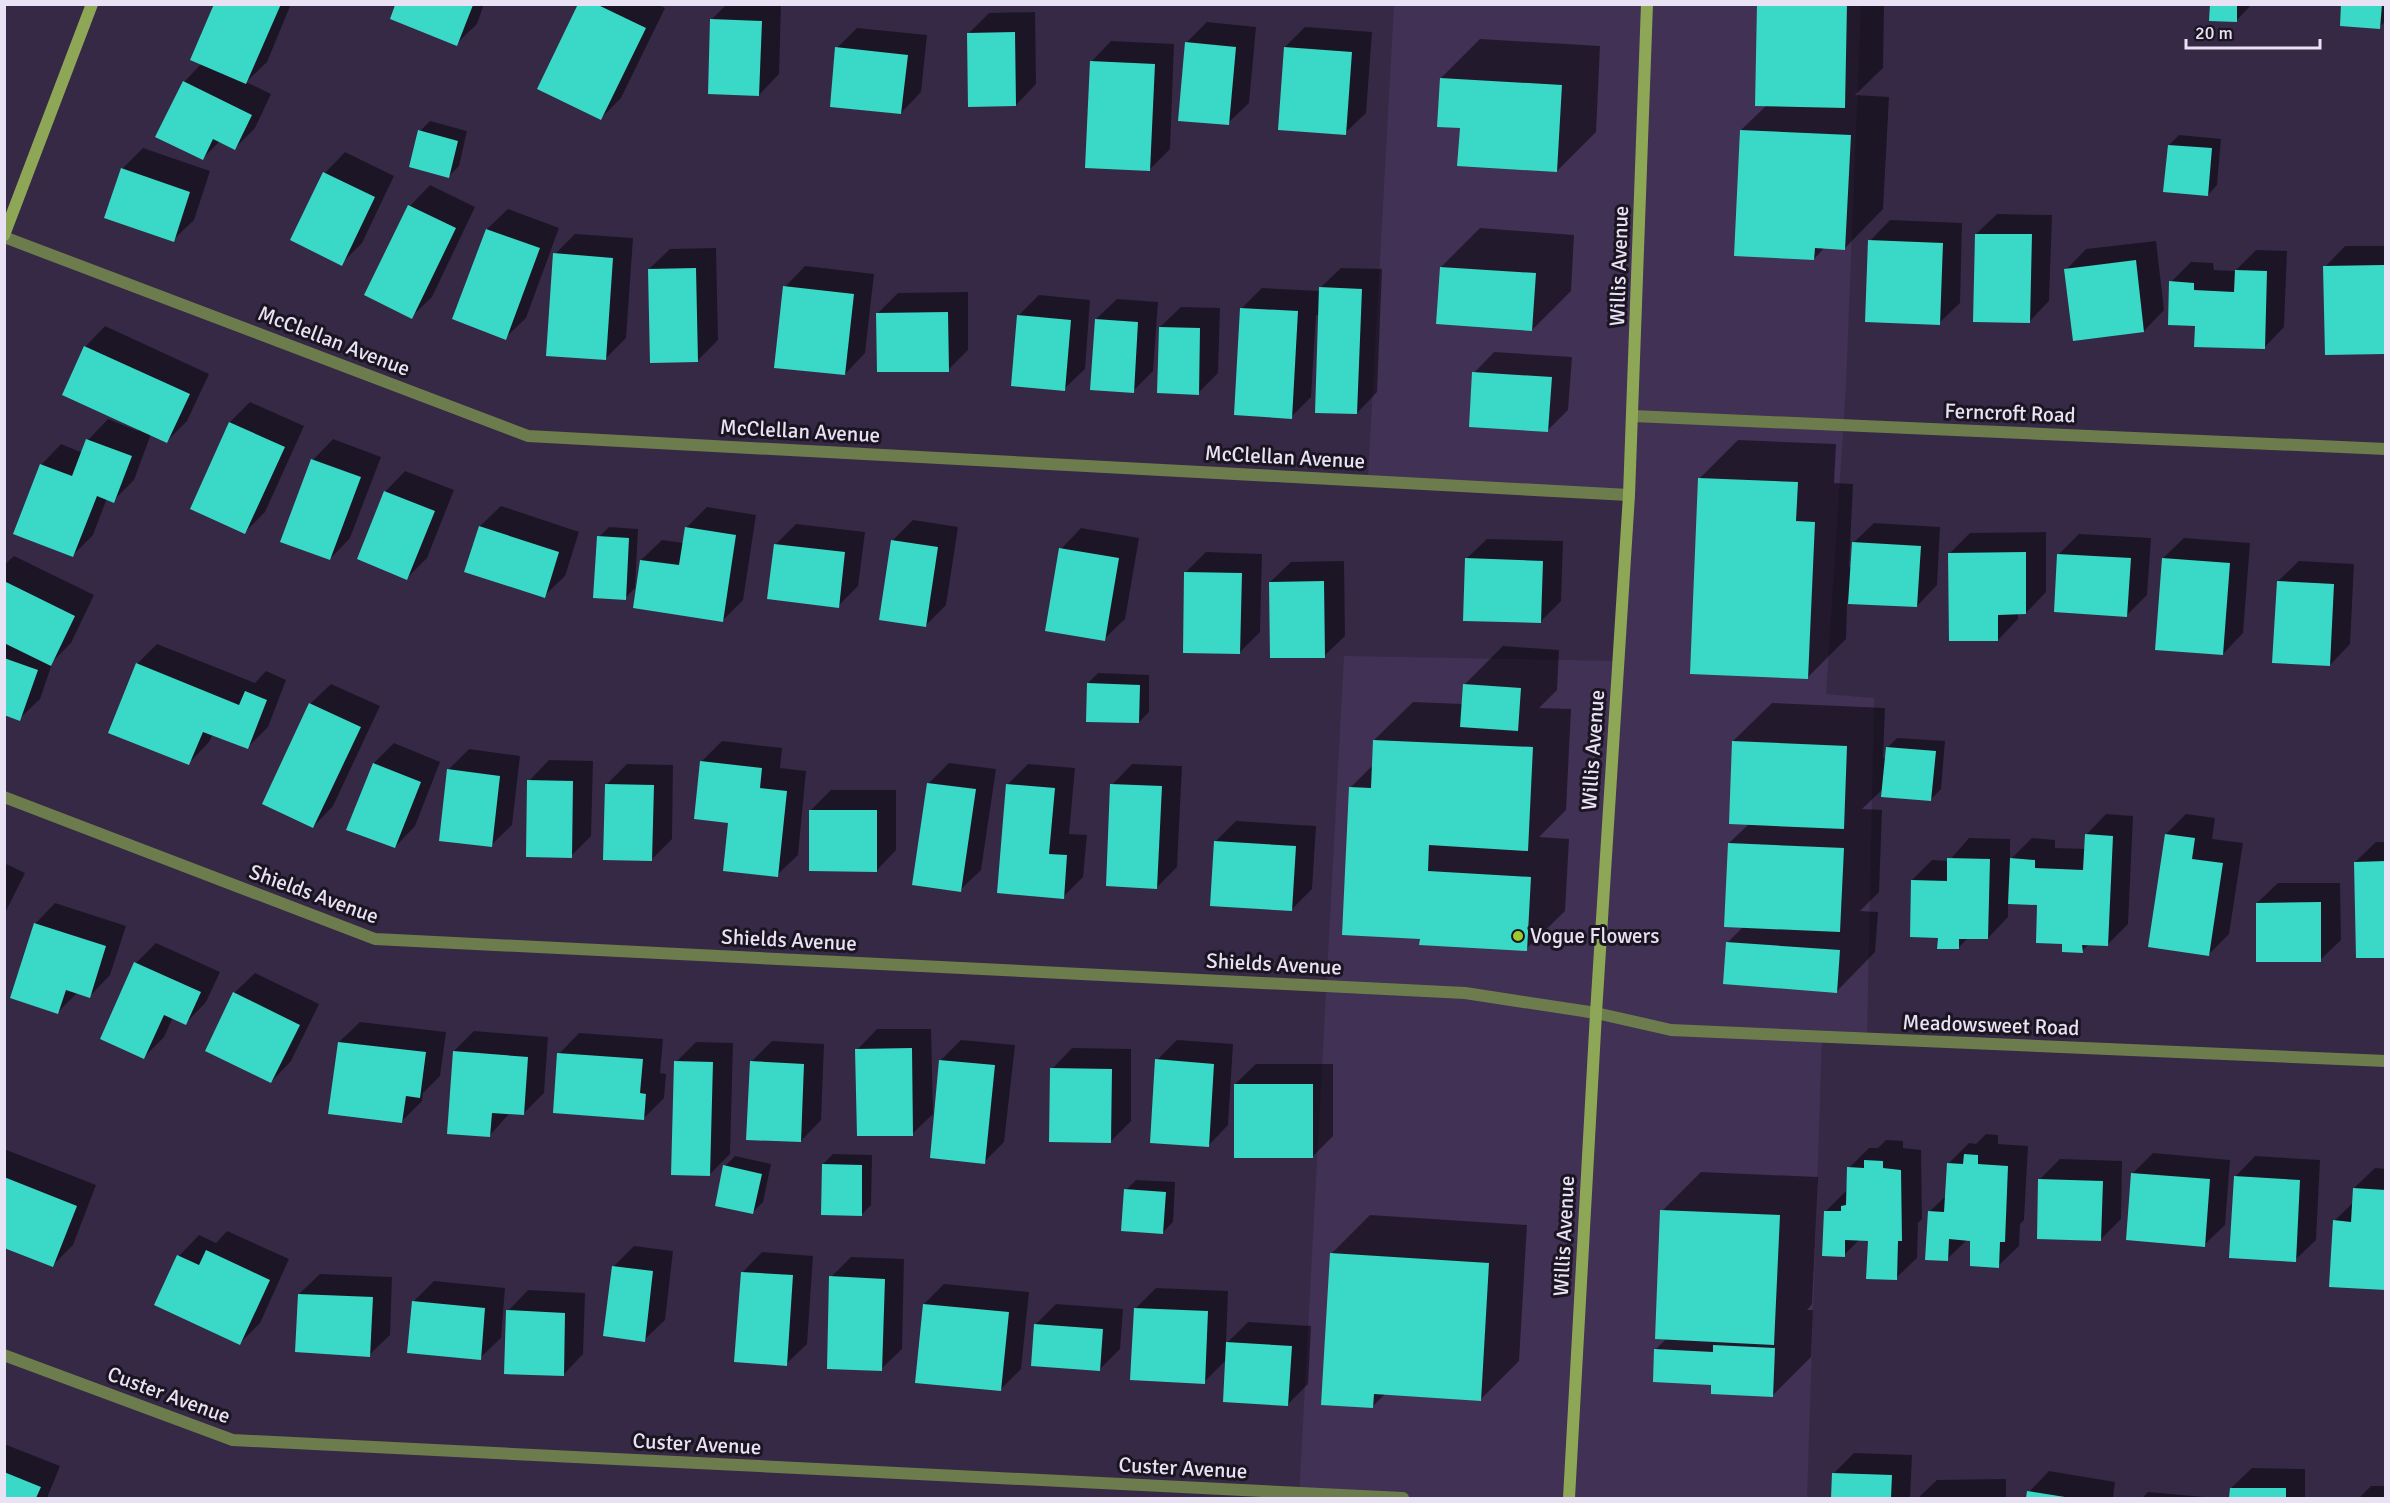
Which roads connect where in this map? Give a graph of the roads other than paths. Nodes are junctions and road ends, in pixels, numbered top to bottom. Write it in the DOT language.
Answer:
graph roads {
  1 [pos="92,4"];
  2 [pos="1647,4"];
  3 [pos="4,236"];
  4 [pos="1633,416"];
  5 [pos="2385,449"];
  6 [pos="1629,495"];
  7 [pos="4,797"];
  8 [pos="1596,1013"];
  9 [pos="2385,1061"];
  10 [pos="4,1355"];
  11 [pos="1404,1498"];
  12 [pos="1569,1498"];
  1 -- 3 [label="main road"];
  2 -- 4 [label="main road, Willis Avenue"];
  3 -- 6 [label="street, McClellan Avenue"];
  4 -- 5 [label="street, Ferncroft Road"];
  4 -- 6 [label="main road, Willis Avenue"];
  6 -- 8 [label="main road, Willis Avenue"];
  7 -- 8 [label="street, Shields Avenue"];
  8 -- 9 [label="street, Meadowsweet Road"];
  8 -- 12 [label="main road, Willis Avenue"];
  10 -- 11 [label="street, Custer Avenue"];
}
